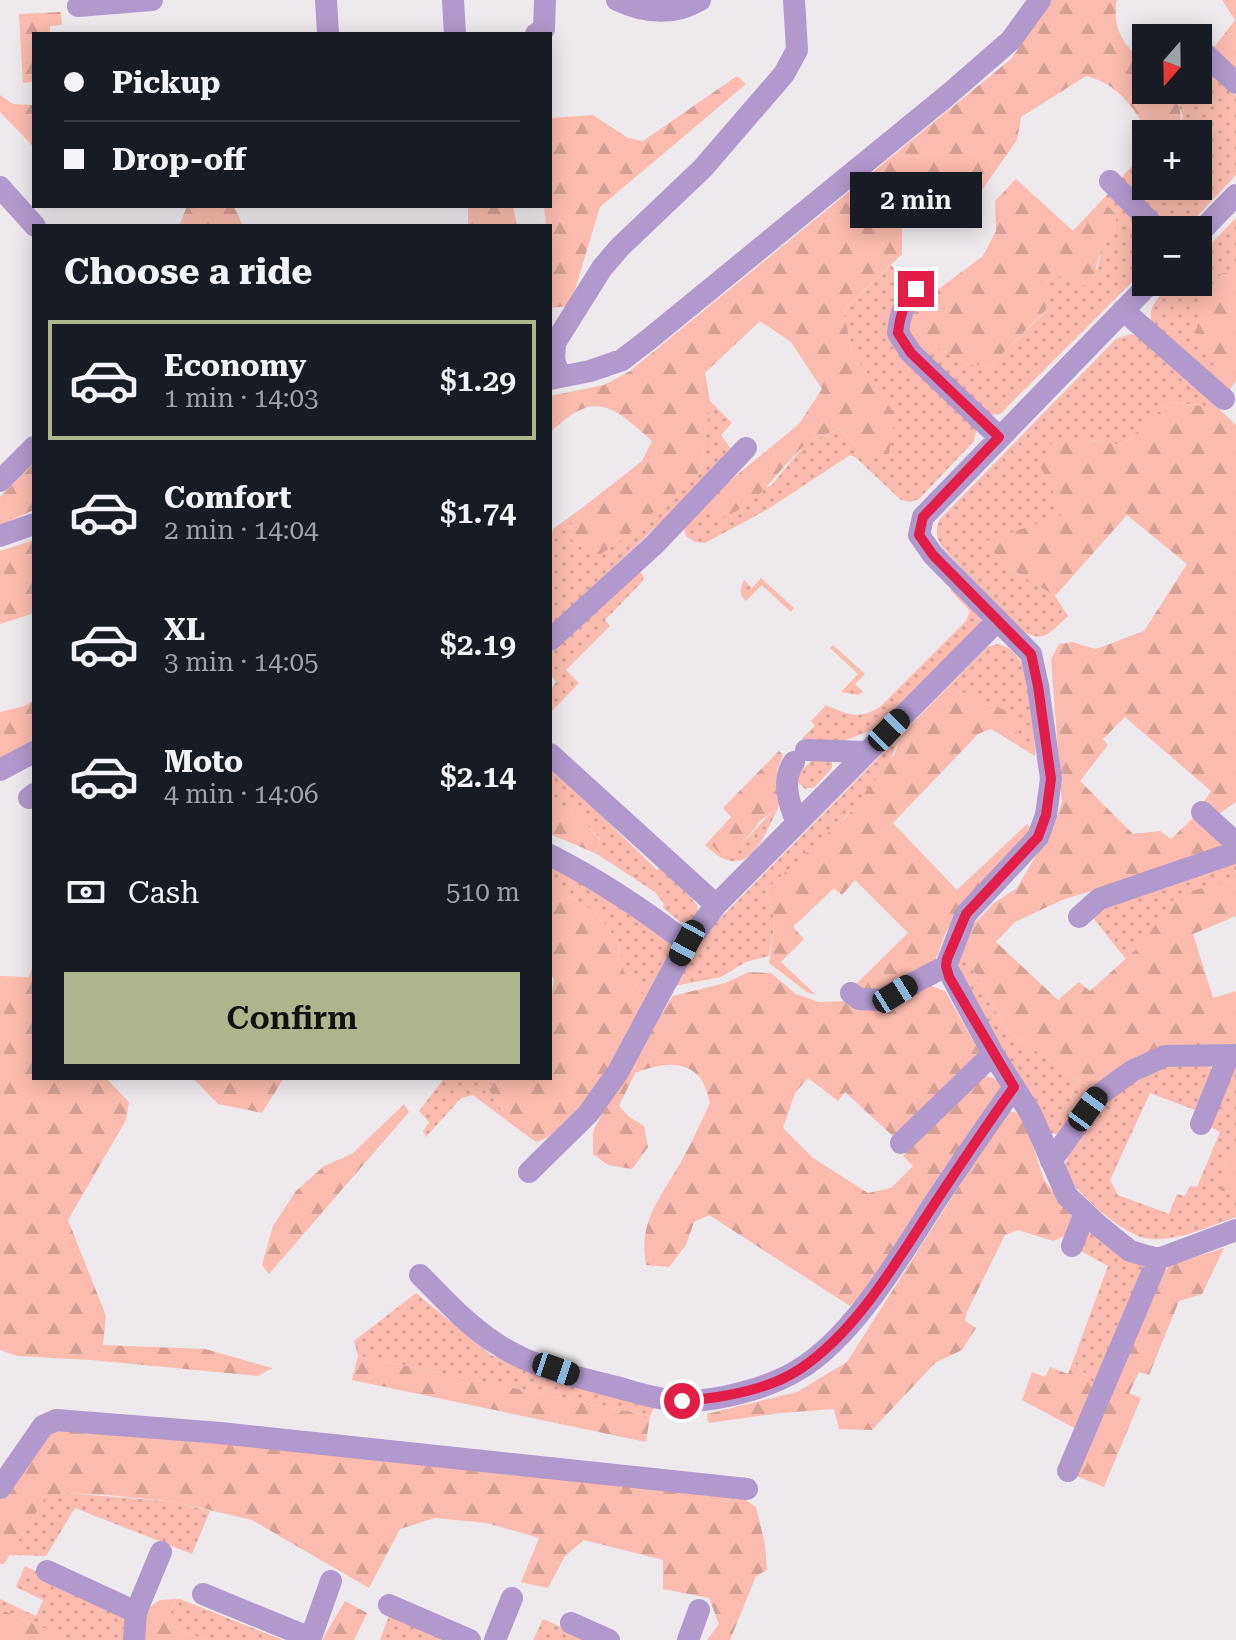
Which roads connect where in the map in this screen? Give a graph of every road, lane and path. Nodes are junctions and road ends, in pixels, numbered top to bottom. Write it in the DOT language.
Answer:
graph roads {
  1 [pos="152,0"];
  2 [pos="326,0"];
  3 [pos="453,0"];
  4 [pos="545,0"];
  5 [pos="617,0"];
  6 [pos="700,0"];
  7 [pos="794,0"];
  8 [pos="1040,0"];
  9 [pos="78,6"];
  10 [pos="328,32"];
  11 [pos="455,32"];
  12 [pos="539,32"];
  13 [pos="1212,60"];
  14 [pos="1236,83"];
  15 [pos="1110,181"];
  16 [pos="0,187"];
  17 [pos="1236,195"];
  18 [pos="1144,216"];
  19 [pos="1212,220"];
  20 [pos="33,224"];
  21 [pos="916,289"];
  22 [pos="1137,296"];
  23 [pos="1123,310"];
  24 [pos="556,378"];
  25 [pos="1224,399"];
  26 [pos="999,437"];
  27 [pos="746,448"];
  28 [pos="32,449"];
  29 [pos="0,481"];
  30 [pos="32,525"];
  31 [pos="0,536"];
  32 [pos="998,620"];
  33 [pos="552,638"];
  34 [pos="867,752"];
  35 [pos="32,753"];
  36 [pos="552,756"];
  37 [pos="0,770"];
  38 [pos="1202,812"];
  39 [pos="797,823"];
  40 [pos="1236,843"];
  41 [pos="1236,852"];
  42 [pos="552,856"];
  43 [pos="716,905"];
  44 [pos="1079,917"];
  45 [pos="687,943"];
  46 [pos="946,966"];
  47 [pos="851,993"];
  48 [pos="993,1054"];
  49 [pos="1232,1056"];
  50 [pos="1014,1087"];
  51 [pos="1201,1124"];
  52 [pos="901,1143"];
  53 [pos="1051,1161"];
  54 [pos="529,1172"];
  55 [pos="1085,1213"];
  56 [pos="1236,1230"];
  57 [pos="1072,1246"];
  58 [pos="1158,1259"];
  59 [pos="420,1275"];
  60 [pos="1068,1471"];
  61 [pos="0,1488"];
  62 [pos="747,1489"];
  63 [pos="161,1552"];
  64 [pos="47,1571"];
  65 [pos="331,1581"];
  66 [pos="203,1594"];
  67 [pos="512,1598"];
  68 [pos="389,1605"];
  69 [pos="699,1610"];
  70 [pos="136,1612"];
  71 [pos="571,1623"];
  72 [pos="310,1639"];
  73 [pos="134,1640"];
  74 [pos="470,1640"];
  75 [pos="495,1640"];
  76 [pos="609,1640"];
  77 [pos="688,1640"];
  1 -- 9 [label="street"];
  2 -- 10 [label="street"];
  3 -- 11 [label="street"];
  4 -- 12 [label="street"];
  5 -- 6 [label="street"];
  7 -- 24 [label="street"];
  8 -- 24 [label="street"];
  13 -- 14 [label="street"];
  15 -- 18 [label="street"];
  16 -- 20 [label="street"];
  17 -- 19 [label="street"];
  21 -- 26 [label="street"];
  22 -- 23 [label="street"];
  23 -- 25 [label="street"];
  23 -- 26 [label="street"];
  26 -- 32 [label="street"];
  27 -- 33 [label="street"];
  28 -- 29 [label="street"];
  30 -- 31 [label="street"];
  32 -- 34 [label="street"];
  32 -- 46 [label="street"];
  34 -- 39 [label="street"];
  34 -- 39 [label="street"];
  35 -- 37 [label="street"];
  36 -- 43 [label="street"];
  38 -- 40 [label="street"];
  39 -- 43 [label="street"];
  41 -- 44 [label="street"];
  42 -- 45 [label="street"];
  43 -- 45 [label="street"];
  45 -- 54 [label="street"];
  46 -- 47 [label="street"];
  46 -- 48 [label="street"];
  48 -- 50 [label="street"];
  48 -- 52 [label="street"];
  49 -- 51 [label="street"];
  49 -- 53 [label="street"];
  50 -- 53 [label="street"];
  50 -- 59 [label="street"];
  53 -- 55 [label="street"];
  55 -- 57 [label="street"];
  55 -- 58 [label="street"];
  56 -- 58 [label="street"];
  58 -- 60 [label="street"];
  61 -- 62 [label="street"];
  63 -- 70 [label="street"];
  64 -- 70 [label="street"];
  65 -- 72 [label="street"];
  66 -- 72 [label="street"];
  67 -- 75 [label="street"];
  68 -- 74 [label="street"];
  69 -- 77 [label="street"];
  70 -- 73 [label="street"];
  71 -- 76 [label="street"];
}
